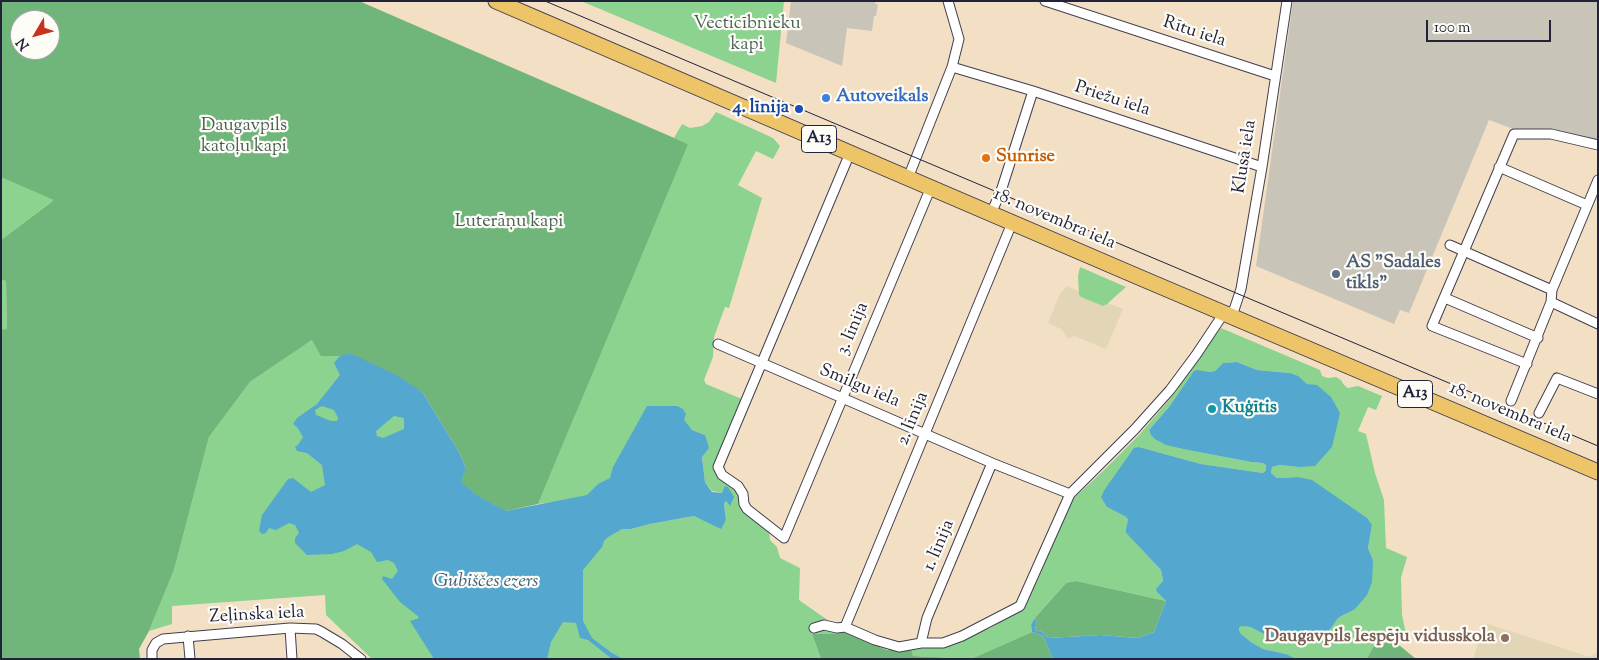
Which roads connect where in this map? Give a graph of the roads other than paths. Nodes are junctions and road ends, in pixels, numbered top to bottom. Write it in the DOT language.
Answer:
graph roads {
  1 [pos="496,1"];
  2 [pos="948,1"];
  3 [pos="1045,1"];
  4 [pos="1287,1"];
  5 [pos="952,67"];
  6 [pos="1275,76"];
  7 [pos="1033,91"];
  8 [pos="1598,145"];
  9 [pos="850,153"];
  10 [pos="1262,167"];
  11 [pos="1499,167"];
  12 [pos="908,178"];
  13 [pos="1597,184"];
  14 [pos="931,188"];
  15 [pos="1587,205"];
  16 [pos="992,214"];
  17 [pos="1012,223"];
  18 [pos="1450,245"];
  19 [pos="1464,252"];
  20 [pos="1552,290"];
  21 [pos="1445,298"];
  22 [pos="1551,302"];
  23 [pos="1228,315"];
  24 [pos="1598,324"];
  25 [pos="1538,338"];
  26 [pos="718,344"];
  27 [pos="762,363"];
  28 [pos="1527,364"];
  29 [pos="1598,394"];
  30 [pos="843,398"];
  31 [pos="1511,401"];
  32 [pos="1539,413"];
  33 [pos="926,434"];
  34 [pos="992,462"];
  35 [pos="1598,472"];
  36 [pos="1070,494"];
  37 [pos="845,627"];
  38 [pos="290,628"];
  39 [pos="814,628"];
  40 [pos="188,636"];
  41 [pos="921,643"];
  42 [pos="152,655"];
  43 [pos="190,659"];
  44 [pos="292,659"];
  45 [pos="360,659"];
  1 -- 9 [label="main road, 18. novembra iela / A13"];
  2 -- 5 [label="street"];
  3 -- 6 [label="street, Rītu iela"];
  4 -- 6 [label="street, Klusā iela"];
  5 -- 7 [label="street, Priežu iela"];
  5 -- 12 [label="street"];
  6 -- 10 [label="street, Klusā iela"];
  7 -- 10 [label="street, Priežu iela"];
  7 -- 16 [label="street"];
  8 -- 11 [label="street"];
  9 -- 12 [label="main road, 18. novembra iela / A13"];
  9 -- 27 [label="street"];
  10 -- 23 [label="street, Klusā iela"];
  11 -- 15 [label="street"];
  11 -- 19 [label="street"];
  12 -- 14 [label="main road, 18. novembra iela / A13"];
  13 -- 15 [label="street"];
  14 -- 16 [label="main road, 18. novembra iela / A13"];
  14 -- 30 [label="street, 3. līnija"];
  15 -- 20 [label="street"];
  16 -- 17 [label="main road, 18. novembra iela / A13"];
  17 -- 23 [label="main road, 18. novembra iela / A13"];
  17 -- 33 [label="street, 2. līnija"];
  18 -- 19 [label="street"];
  19 -- 20 [label="street"];
  19 -- 21 [label="street"];
  20 -- 22 [label="street"];
  21 -- 25 [label="street"];
  21 -- 28 [label="street"];
  22 -- 24 [label="street"];
  22 -- 25 [label="street"];
  23 -- 35 [label="main road, 18. novembra iela / A13"];
  23 -- 36 [label="street"];
  25 -- 28 [label="street"];
  26 -- 27 [label="street, Smilgu iela"];
  27 -- 30 [label="street, Smilgu iela"];
  27 -- 30 [label="street, 3. līnija"];
  28 -- 31 [label="street"];
  29 -- 32 [label="street"];
  30 -- 33 [label="street, Smilgu iela"];
  33 -- 34 [label="street, Smilgu iela"];
  33 -- 37 [label="street, 2. līnija"];
  34 -- 36 [label="street, Smilgu iela"];
  34 -- 41 [label="street, 1. līnija"];
  36 -- 41 [label="street"];
  37 -- 39 [label="street"];
  37 -- 41 [label="street"];
  38 -- 40 [label="street, Zeļinska iela"];
  38 -- 44 [label="street"];
  38 -- 45 [label="street, Zeļinska iela"];
  40 -- 42 [label="street, Zeļinska iela"];
  40 -- 43 [label="street"];
}
